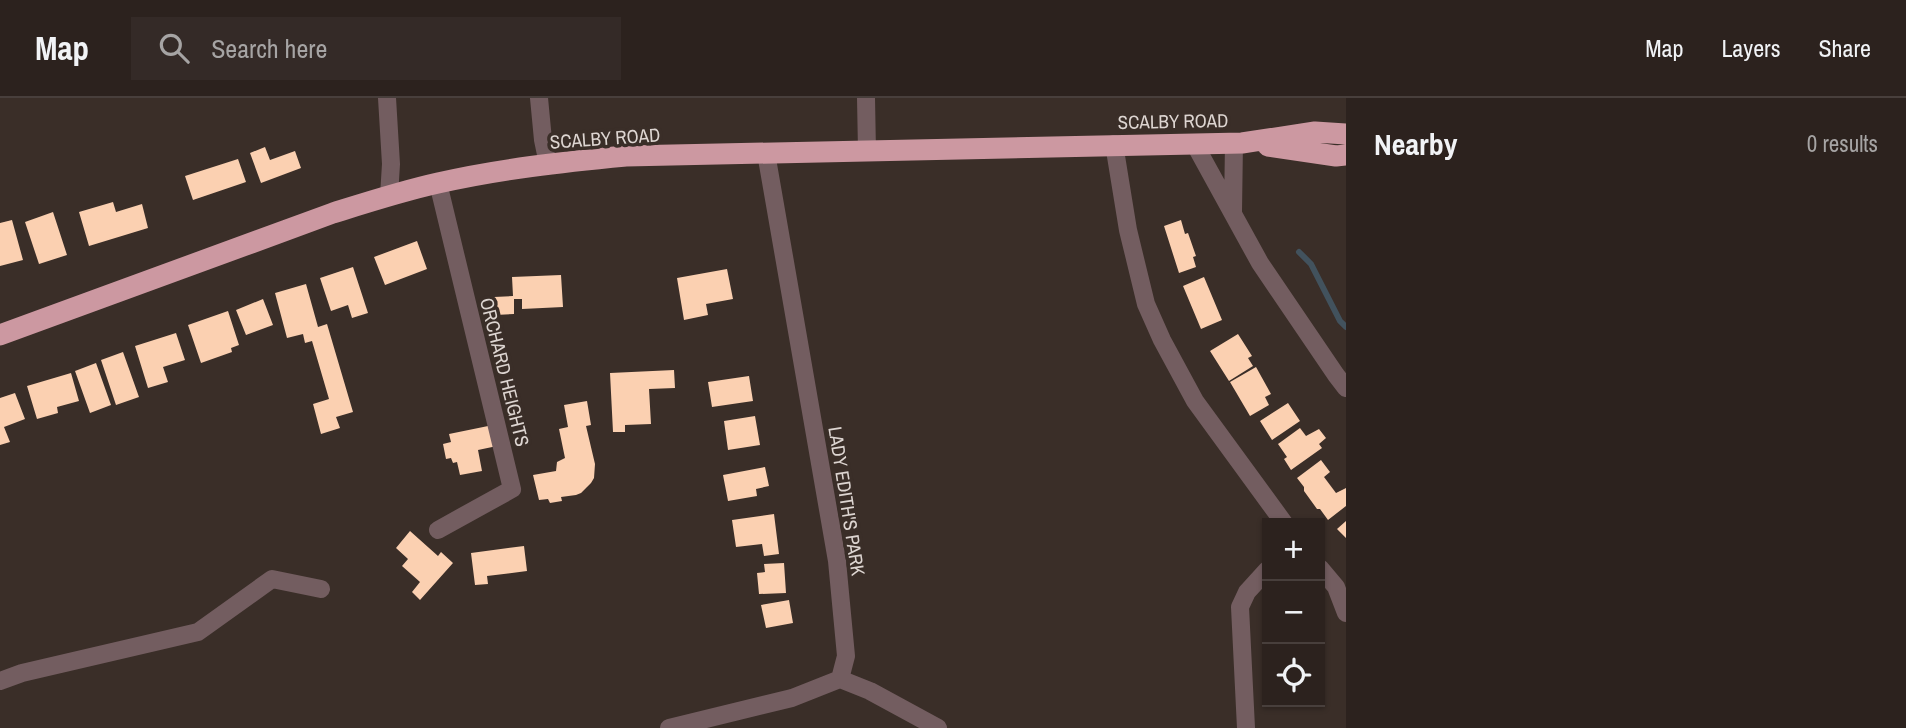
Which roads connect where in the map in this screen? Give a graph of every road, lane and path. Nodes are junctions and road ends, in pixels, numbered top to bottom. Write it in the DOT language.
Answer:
graph roads {
  1 [pos="387,98"];
  2 [pos="539,98"];
  3 [pos="866,98"];
  4 [pos="1346,134"];
  5 [pos="1238,143"];
  6 [pos="1114,144"];
  7 [pos="1194,144"];
  8 [pos="866,151"];
  9 [pos="766,153"];
  10 [pos="1346,155"];
  11 [pos="548,164"];
  12 [pos="438,183"];
  13 [pos="389,196"];
  14 [pos="1233,215"];
  15 [pos="0,335"];
  16 [pos="1346,388"];
  17 [pos="1280,518"];
  18 [pos="438,530"];
  19 [pos="1325,574"];
  20 [pos="1262,576"];
  21 [pos="321,589"];
  22 [pos="1346,613"];
  23 [pos="840,679"];
  24 [pos="0,681"];
  25 [pos="669,728"];
  26 [pos="938,728"];
  27 [pos="1246,728"];
  1 -- 13 [label="street"];
  2 -- 11 [label="street"];
  3 -- 8 [label="street"];
  4 -- 5 [label="highway, SCALBY ROAD"];
  5 -- 7 [label="highway, SCALBY ROAD"];
  5 -- 10 [label="highway, SCALBY ROAD"];
  5 -- 14 [label="street"];
  6 -- 7 [label="highway, SCALBY ROAD"];
  6 -- 8 [label="highway, SCALBY ROAD"];
  6 -- 17 [label="street"];
  7 -- 14 [label="street"];
  8 -- 9 [label="highway, SCALBY ROAD"];
  9 -- 11 [label="highway, SCALBY ROAD"];
  9 -- 23 [label="street, LADY EDITH'S PARK"];
  11 -- 12 [label="highway, SCALBY ROAD"];
  12 -- 13 [label="highway, SCALBY ROAD"];
  12 -- 18 [label="street, ORCHARD HEIGHTS"];
  13 -- 15 [label="highway, SCALBY ROAD"];
  14 -- 16 [label="street"];
  19 -- 22 [label="street"];
  20 -- 27 [label="street"];
  21 -- 24 [label="street"];
  23 -- 25 [label="street"];
  23 -- 26 [label="street"];
}
